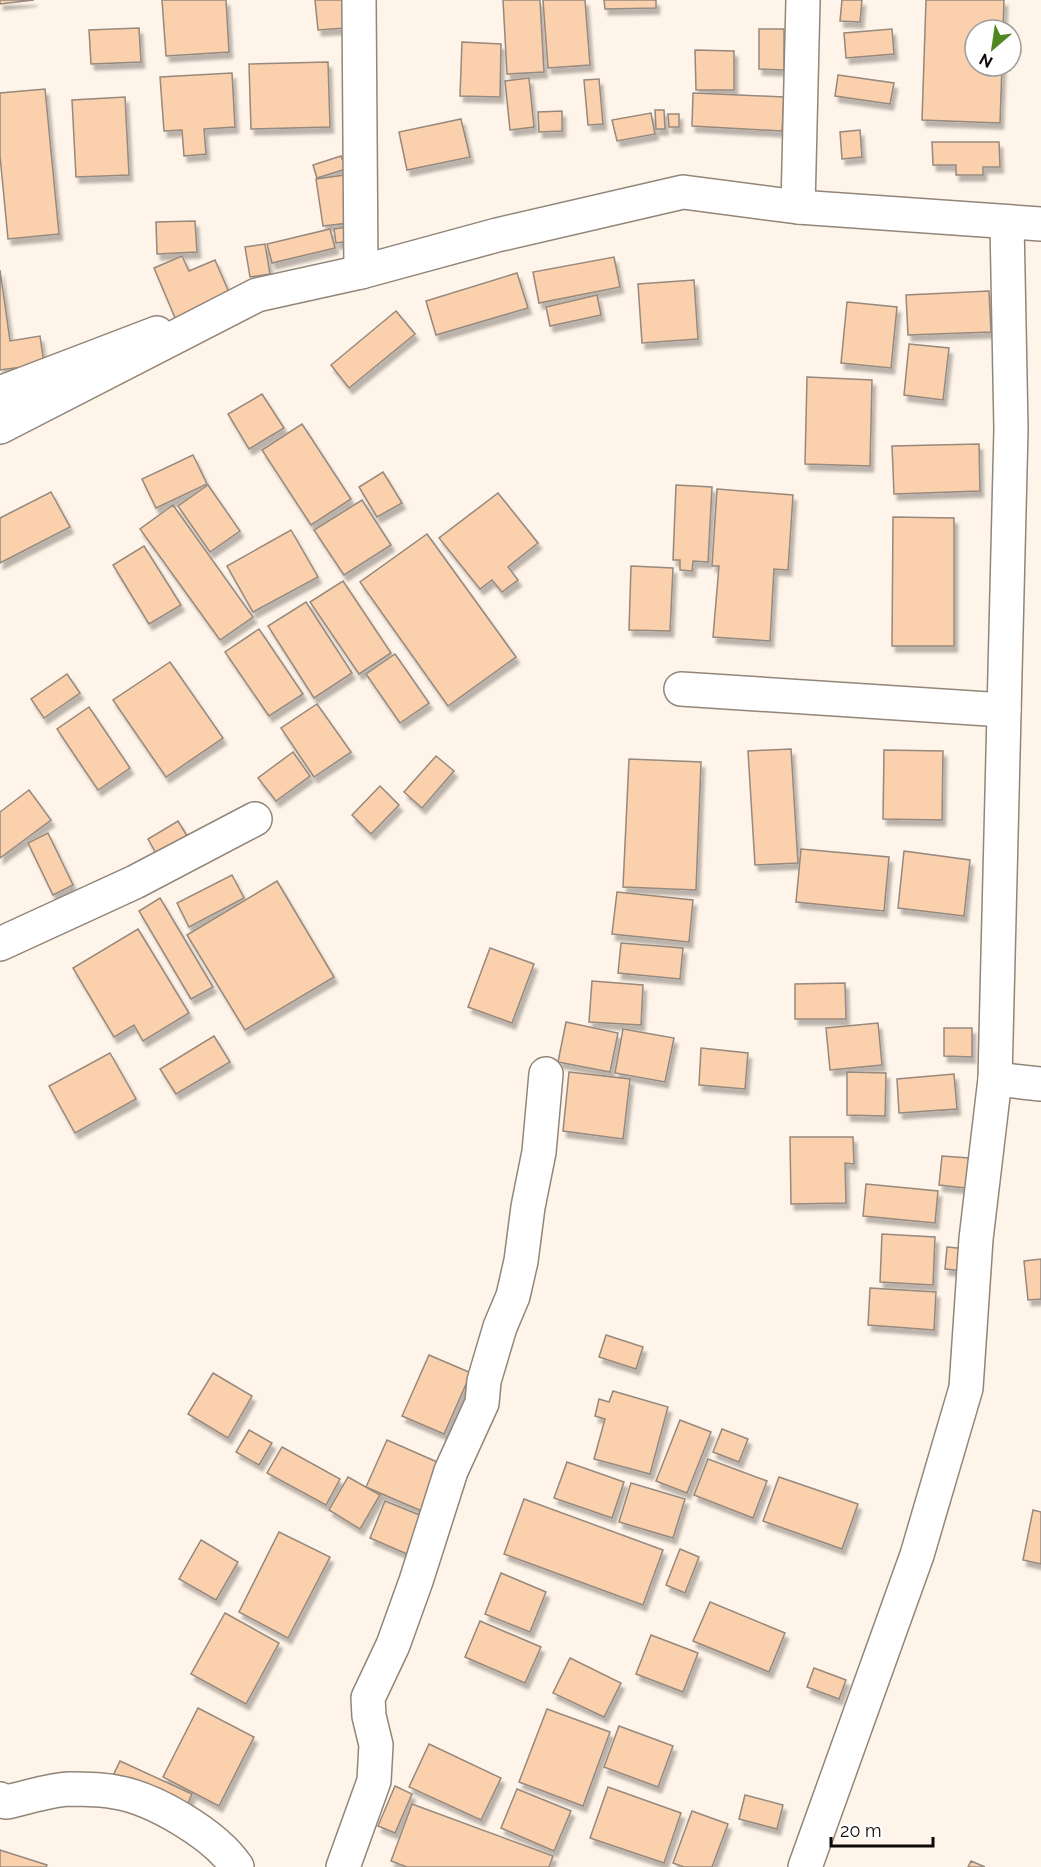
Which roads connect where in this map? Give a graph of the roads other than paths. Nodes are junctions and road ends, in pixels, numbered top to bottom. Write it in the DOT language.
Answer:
graph roads {
  1 [pos="358,0"];
  2 [pos="803,0"];
  3 [pos="798,207"];
  4 [pos="1007,222"];
  5 [pos="1041,224"];
  6 [pos="362,272"];
  7 [pos="257,295"];
  8 [pos="0,393"];
  9 [pos="0,427"];
  10 [pos="681,689"];
  11 [pos="1004,710"];
  12 [pos="255,819"];
  13 [pos="0,944"];
  14 [pos="546,1074"];
  15 [pos="995,1079"];
  16 [pos="1041,1084"];
  17 [pos="0,1799"];
  18 [pos="237,1867"];
  19 [pos="343,1867"];
  20 [pos="805,1867"];
  1 -- 6 [label="street"];
  2 -- 3 [label="street"];
  3 -- 4 [label="street"];
  3 -- 6 [label="street"];
  4 -- 5 [label="street"];
  4 -- 11 [label="street"];
  6 -- 7 [label="street"];
  7 -- 8 [label="street"];
  7 -- 9 [label="street"];
  10 -- 11 [label="street"];
  11 -- 15 [label="street"];
  12 -- 13 [label="street"];
  14 -- 19 [label="street"];
  15 -- 16 [label="street"];
  15 -- 20 [label="street"];
  17 -- 18 [label="street"];
}
